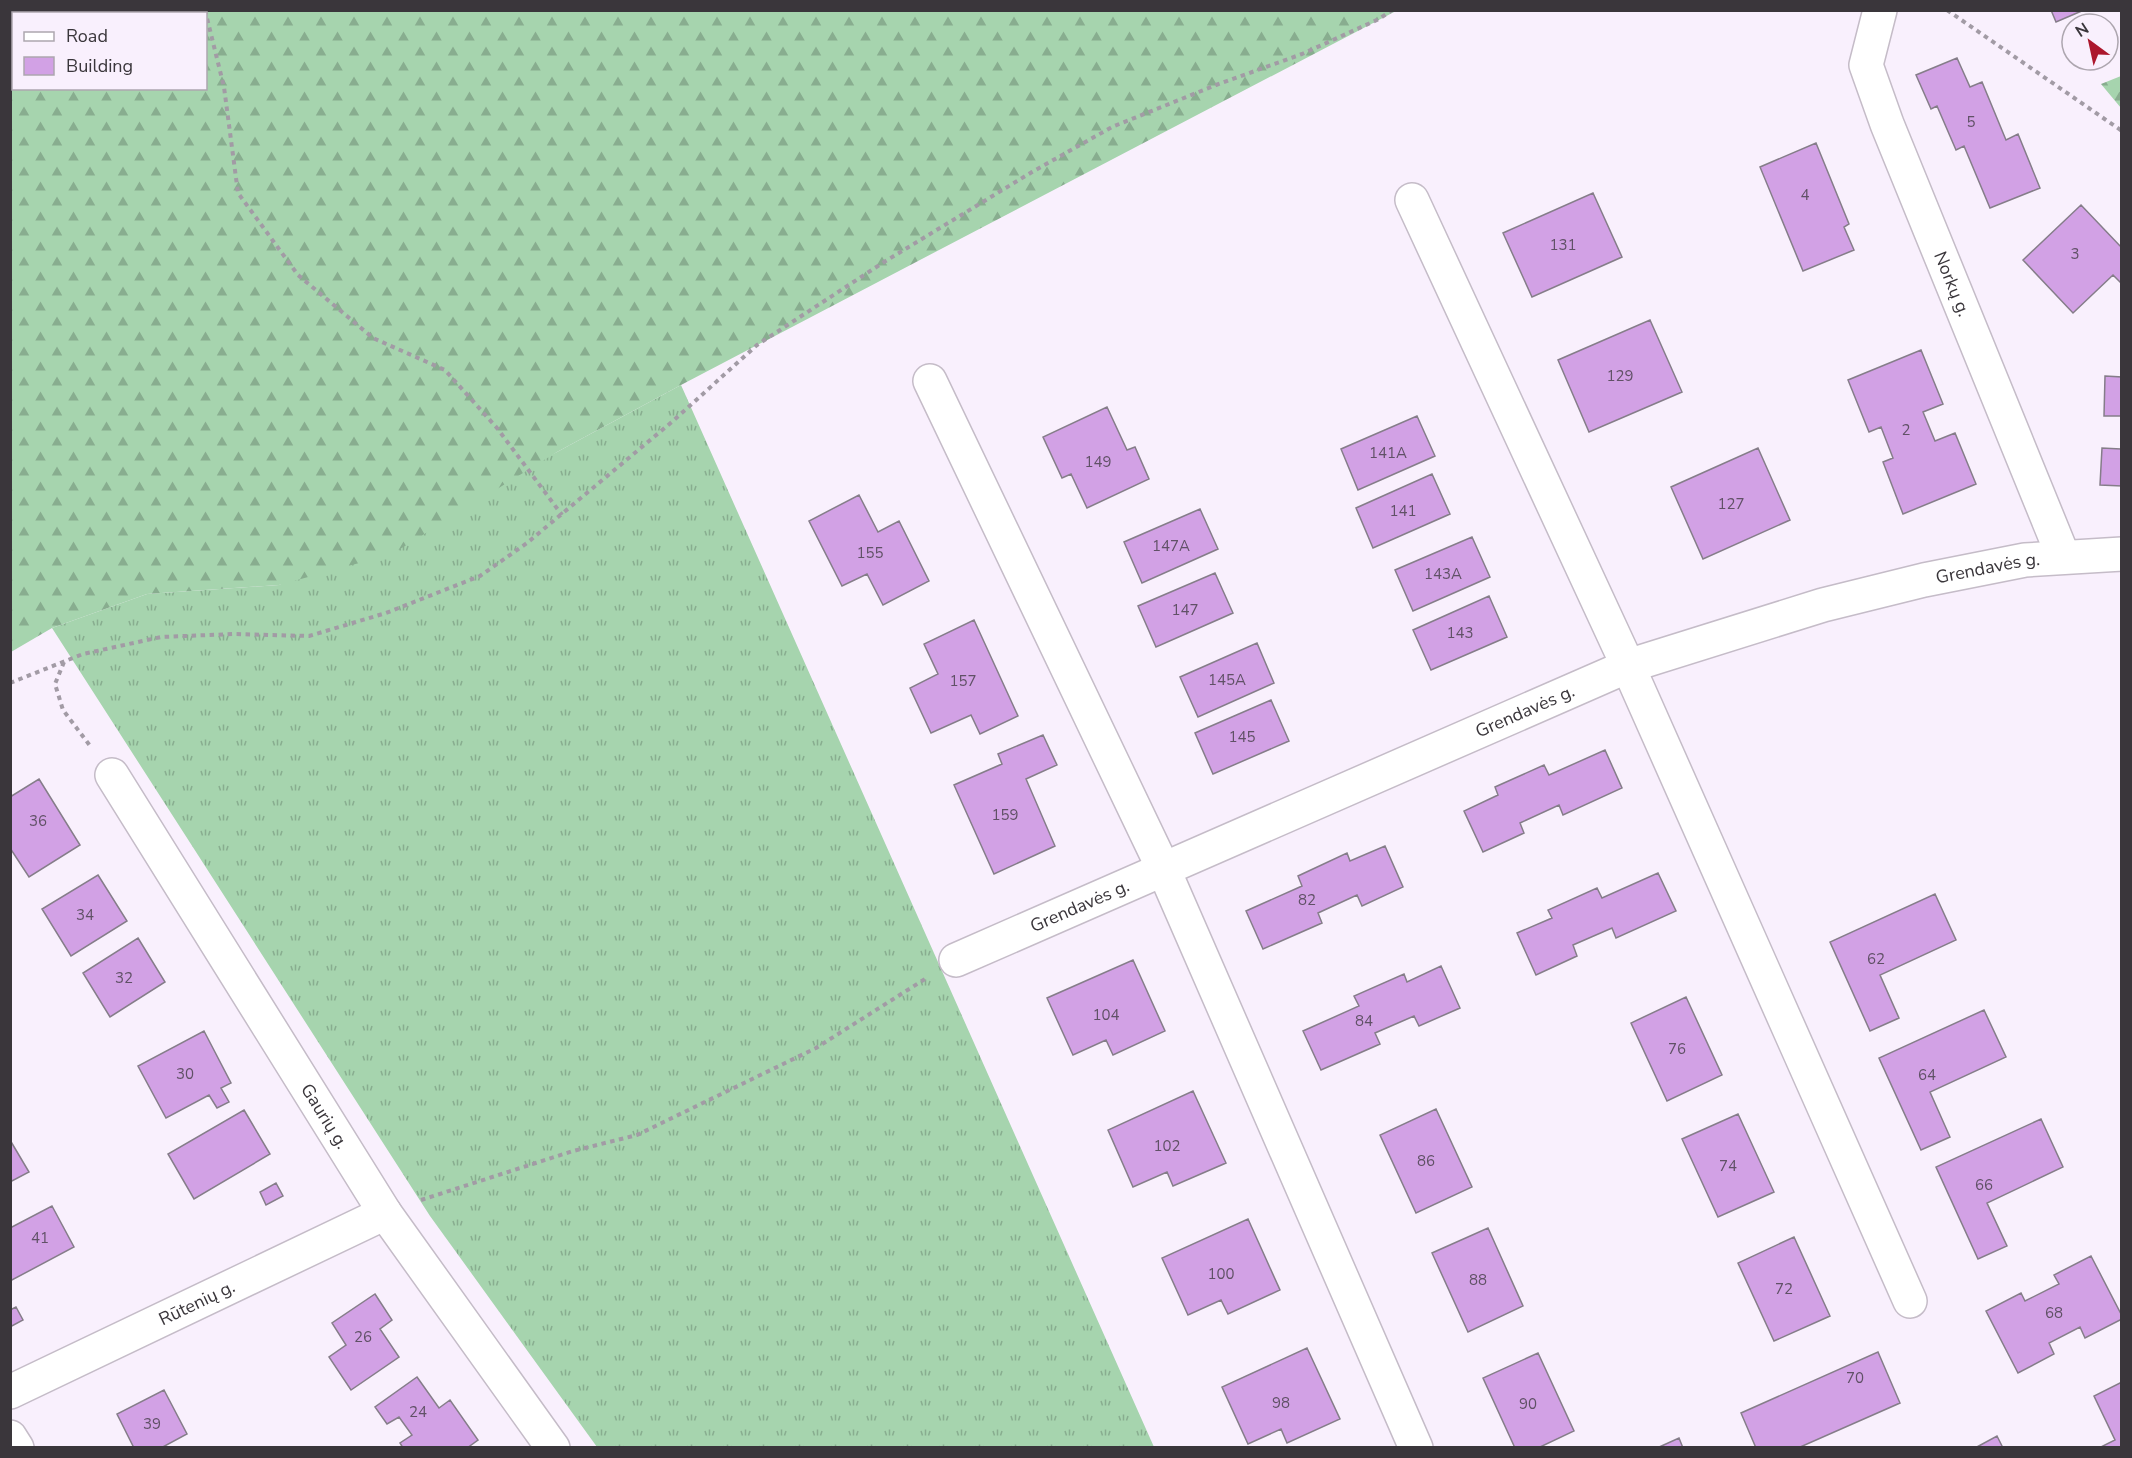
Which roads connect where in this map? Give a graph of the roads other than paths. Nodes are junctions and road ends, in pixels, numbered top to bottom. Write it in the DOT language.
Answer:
graph roads {
  1 [pos="1880,10"];
  2 [pos="1412,200"];
  3 [pos="930,381"];
  4 [pos="2121,554"];
  5 [pos="2062,556"];
  6 [pos="1628,666"];
  7 [pos="112,775"];
  8 [pos="1163,868"];
  9 [pos="956,960"];
  10 [pos="385,1213"];
  11 [pos="1910,1301"];
  12 [pos="10,1392"];
  13 [pos="10,1437"];
  14 [pos="17,1448"];
  15 [pos="553,1448"];
  16 [pos="1416,1448"];
  1 -- 5 [label="street, Norkų g."];
  2 -- 6 [label="street"];
  3 -- 8 [label="street"];
  4 -- 5 [label="street, Grendavės g."];
  5 -- 6 [label="street, Grendavės g."];
  6 -- 8 [label="street, Grendavės g."];
  6 -- 11 [label="street"];
  7 -- 10 [label="street, Gaurių g."];
  8 -- 9 [label="street, Grendavės g."];
  8 -- 16 [label="street"];
  10 -- 12 [label="street, Rūtenių g."];
  10 -- 15 [label="street, Gaurių g."];
  13 -- 14 [label="street"];
}
